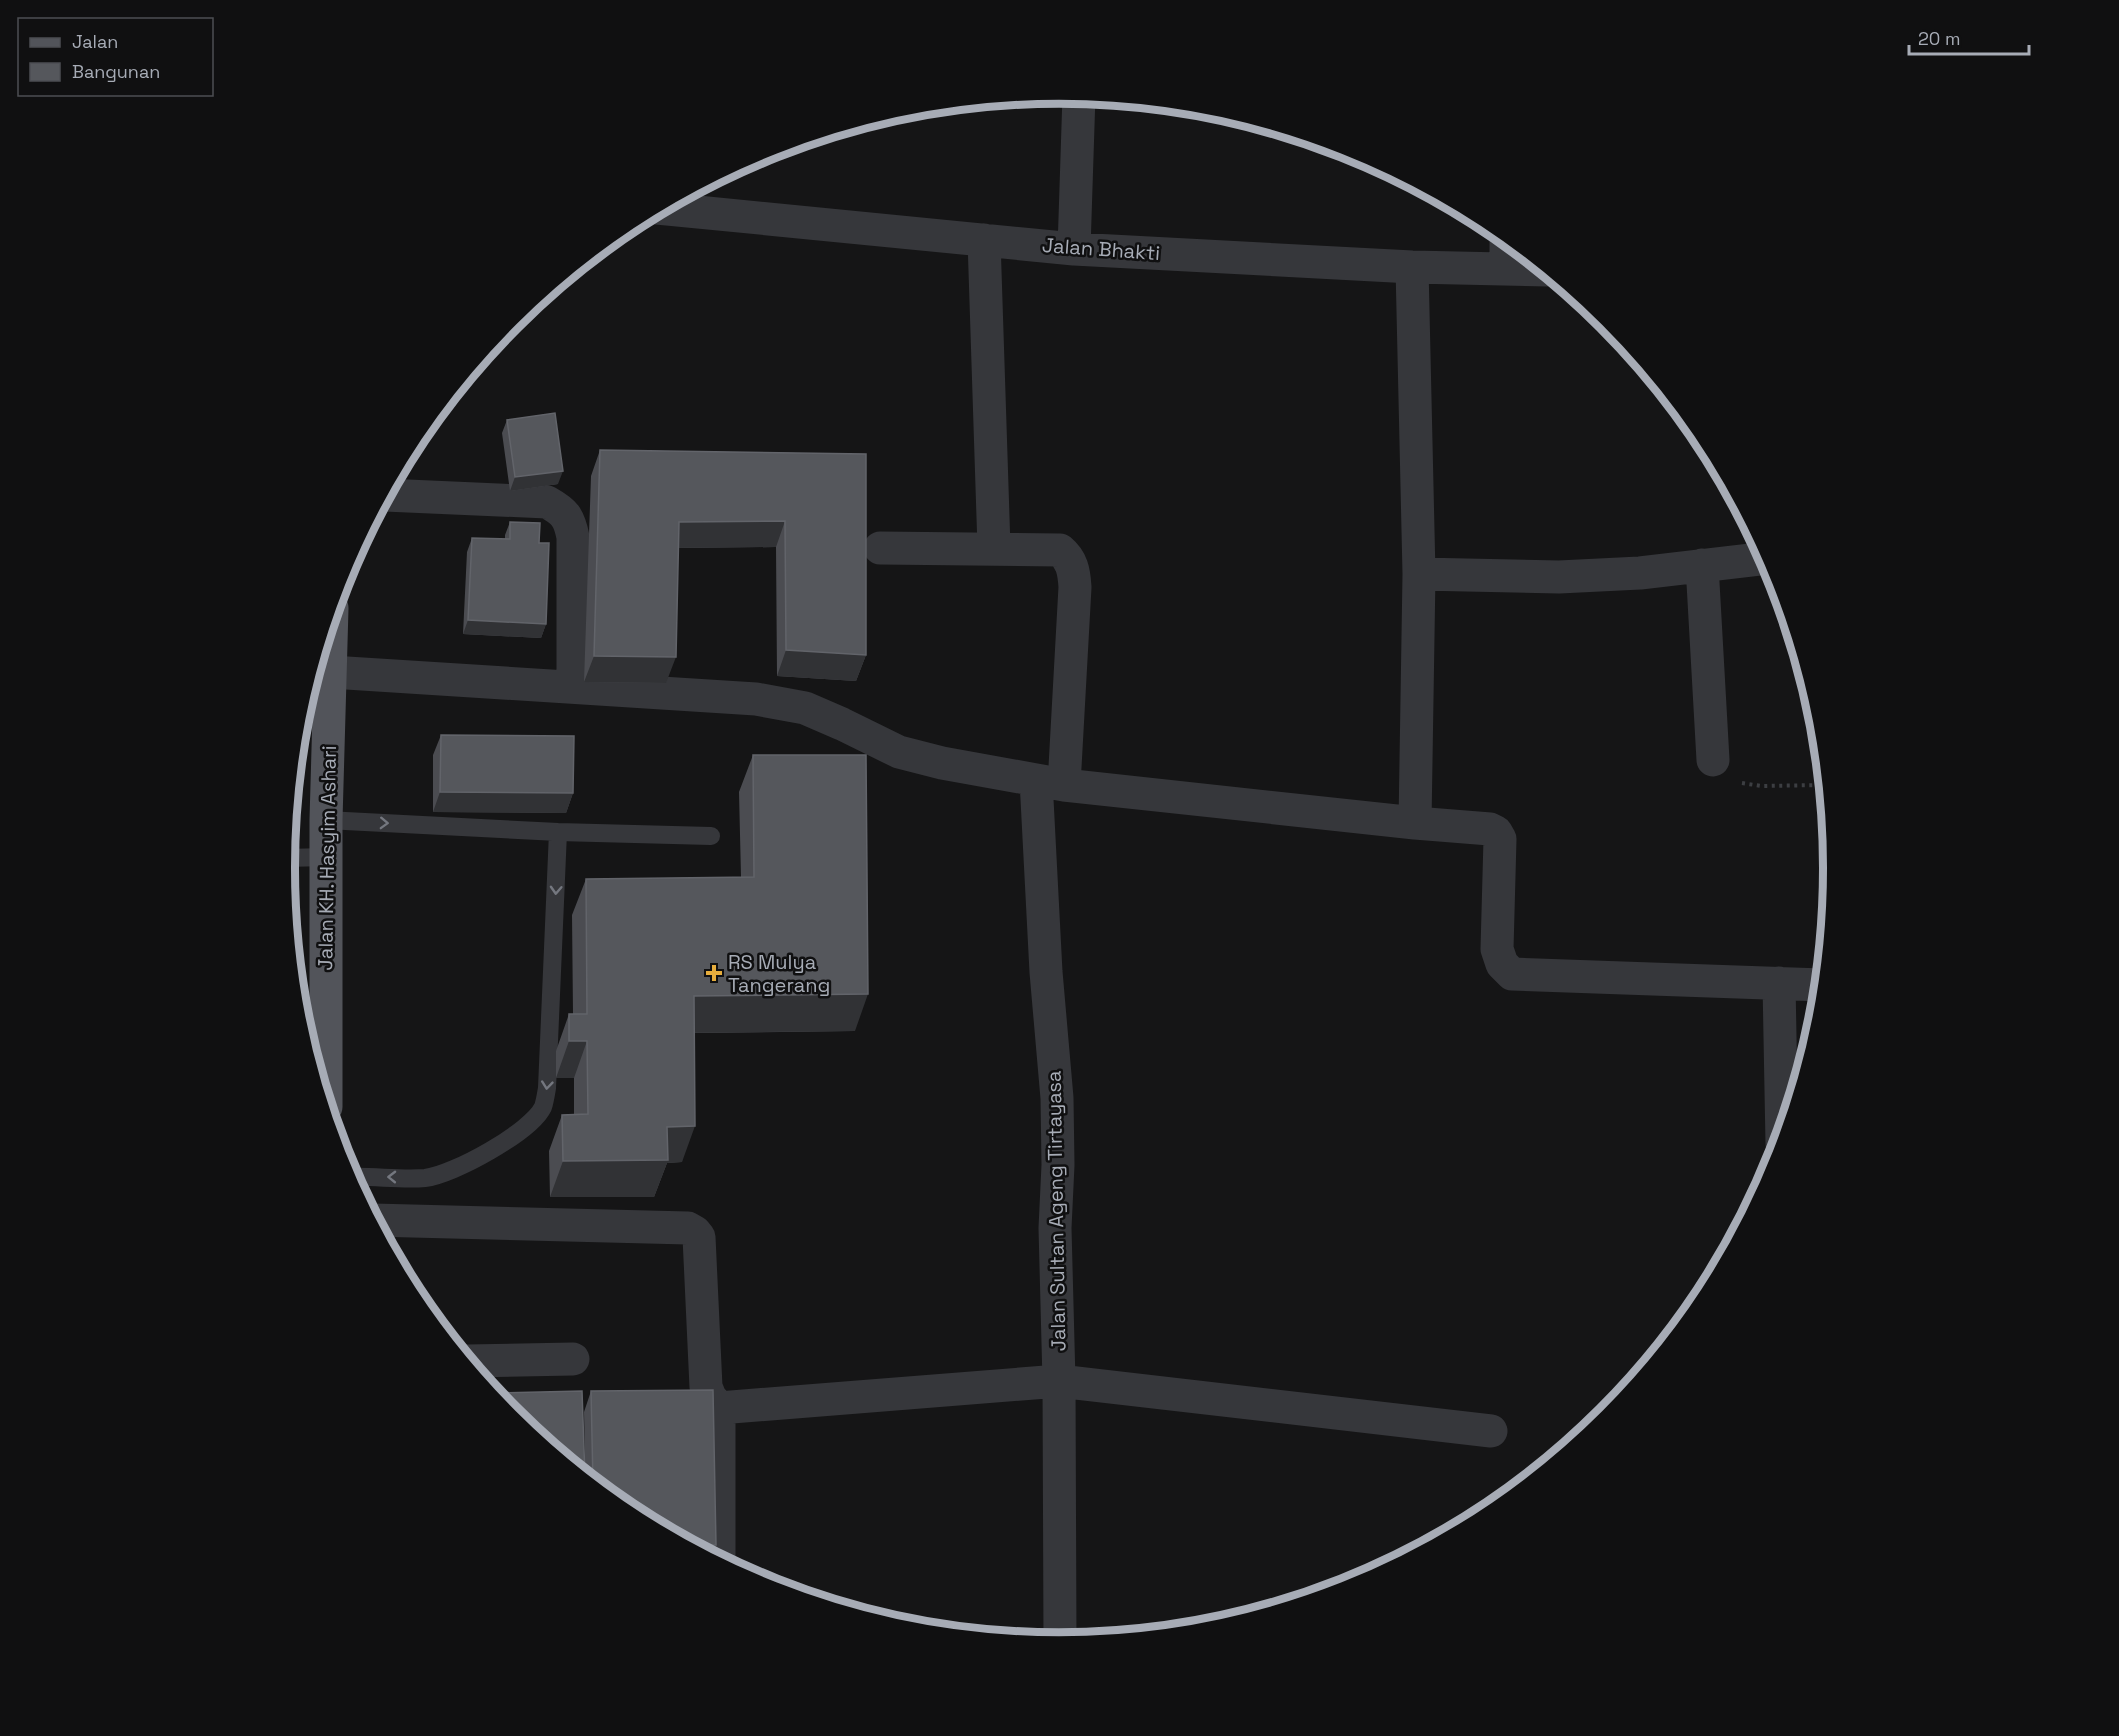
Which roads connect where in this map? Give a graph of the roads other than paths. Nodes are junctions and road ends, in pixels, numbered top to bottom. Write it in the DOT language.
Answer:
graph roads {
  1 [pos="1079,104"];
  2 [pos="671,210"];
  3 [pos="984,240"];
  4 [pos="1074,249"];
  5 [pos="1506,253"];
  6 [pos="1525,261"];
  7 [pos="1412,267"];
  8 [pos="392,495"];
  9 [pos="880,548"];
  10 [pos="994,548"];
  11 [pos="1759,559"];
  12 [pos="1702,565"];
  13 [pos="1419,574"];
  14 [pos="332,636"];
  15 [pos="331,672"];
  16 [pos="573,686"];
  17 [pos="1713,760"];
  18 [pos="1050,783"];
  19 [pos="326,820"];
  20 [pos="1415,823"];
  21 [pos="558,832"];
  22 [pos="711,836"];
  23 [pos="326,857"];
  24 [pos="295,858"];
  25 [pos="1779,983"];
  26 [pos="1814,985"];
  27 [pos="326,1082"];
  28 [pos="1782,1118"];
  29 [pos="361,1177"];
  30 [pos="381,1220"];
  31 [pos="573,1359"];
  32 [pos="476,1361"];
  33 [pos="1059,1381"];
  34 [pos="719,1408"];
  35 [pos="1491,1431"];
  36 [pos="719,1553"];
  37 [pos="1060,1632"];
  1 -- 4 [label="street"];
  2 -- 3 [label="street, Jalan Bhakti"];
  3 -- 4 [label="street, Jalan Bhakti"];
  3 -- 10 [label="street"];
  4 -- 7 [label="street, Jalan Bhakti"];
  5 -- 6 [label="street, Jalan Bhakti"];
  5 -- 7 [label="street, Jalan Bhakti"];
  7 -- 13 [label="street"];
  8 -- 16 [label="street"];
  9 -- 10 [label="street"];
  10 -- 18 [label="street, Jalan Sultan Ageng Tirtayasa"];
  11 -- 12 [label="street"];
  12 -- 13 [label="street"];
  12 -- 17 [label="street"];
  13 -- 20 [label="street"];
  14 -- 15 [label="main road, Jalan KH. Hasyim Ashari"];
  15 -- 16 [label="street"];
  15 -- 19 [label="main road, Jalan KH. Hasyim Ashari"];
  16 -- 18 [label="street"];
  18 -- 20 [label="street"];
  18 -- 33 [label="street, Jalan Sultan Ageng Tirtayasa"];
  19 -- 21 [label="lane, one-way"];
  19 -- 23 [label="main road, Jalan KH. Hasyim Ashari"];
  20 -- 25 [label="street"];
  21 -- 22 [label="lane"];
  21 -- 29 [label="lane, one-way"];
  23 -- 24 [label="lane"];
  23 -- 27 [label="main road, Jalan KH. Hasyim Ashari"];
  25 -- 26 [label="street"];
  25 -- 28 [label="street"];
  30 -- 34 [label="street"];
  31 -- 32 [label="street"];
  33 -- 34 [label="street"];
  33 -- 35 [label="street"];
  33 -- 37 [label="street, Jalan Sultan Ageng Tirtayasa"];
  34 -- 36 [label="street"];
}
